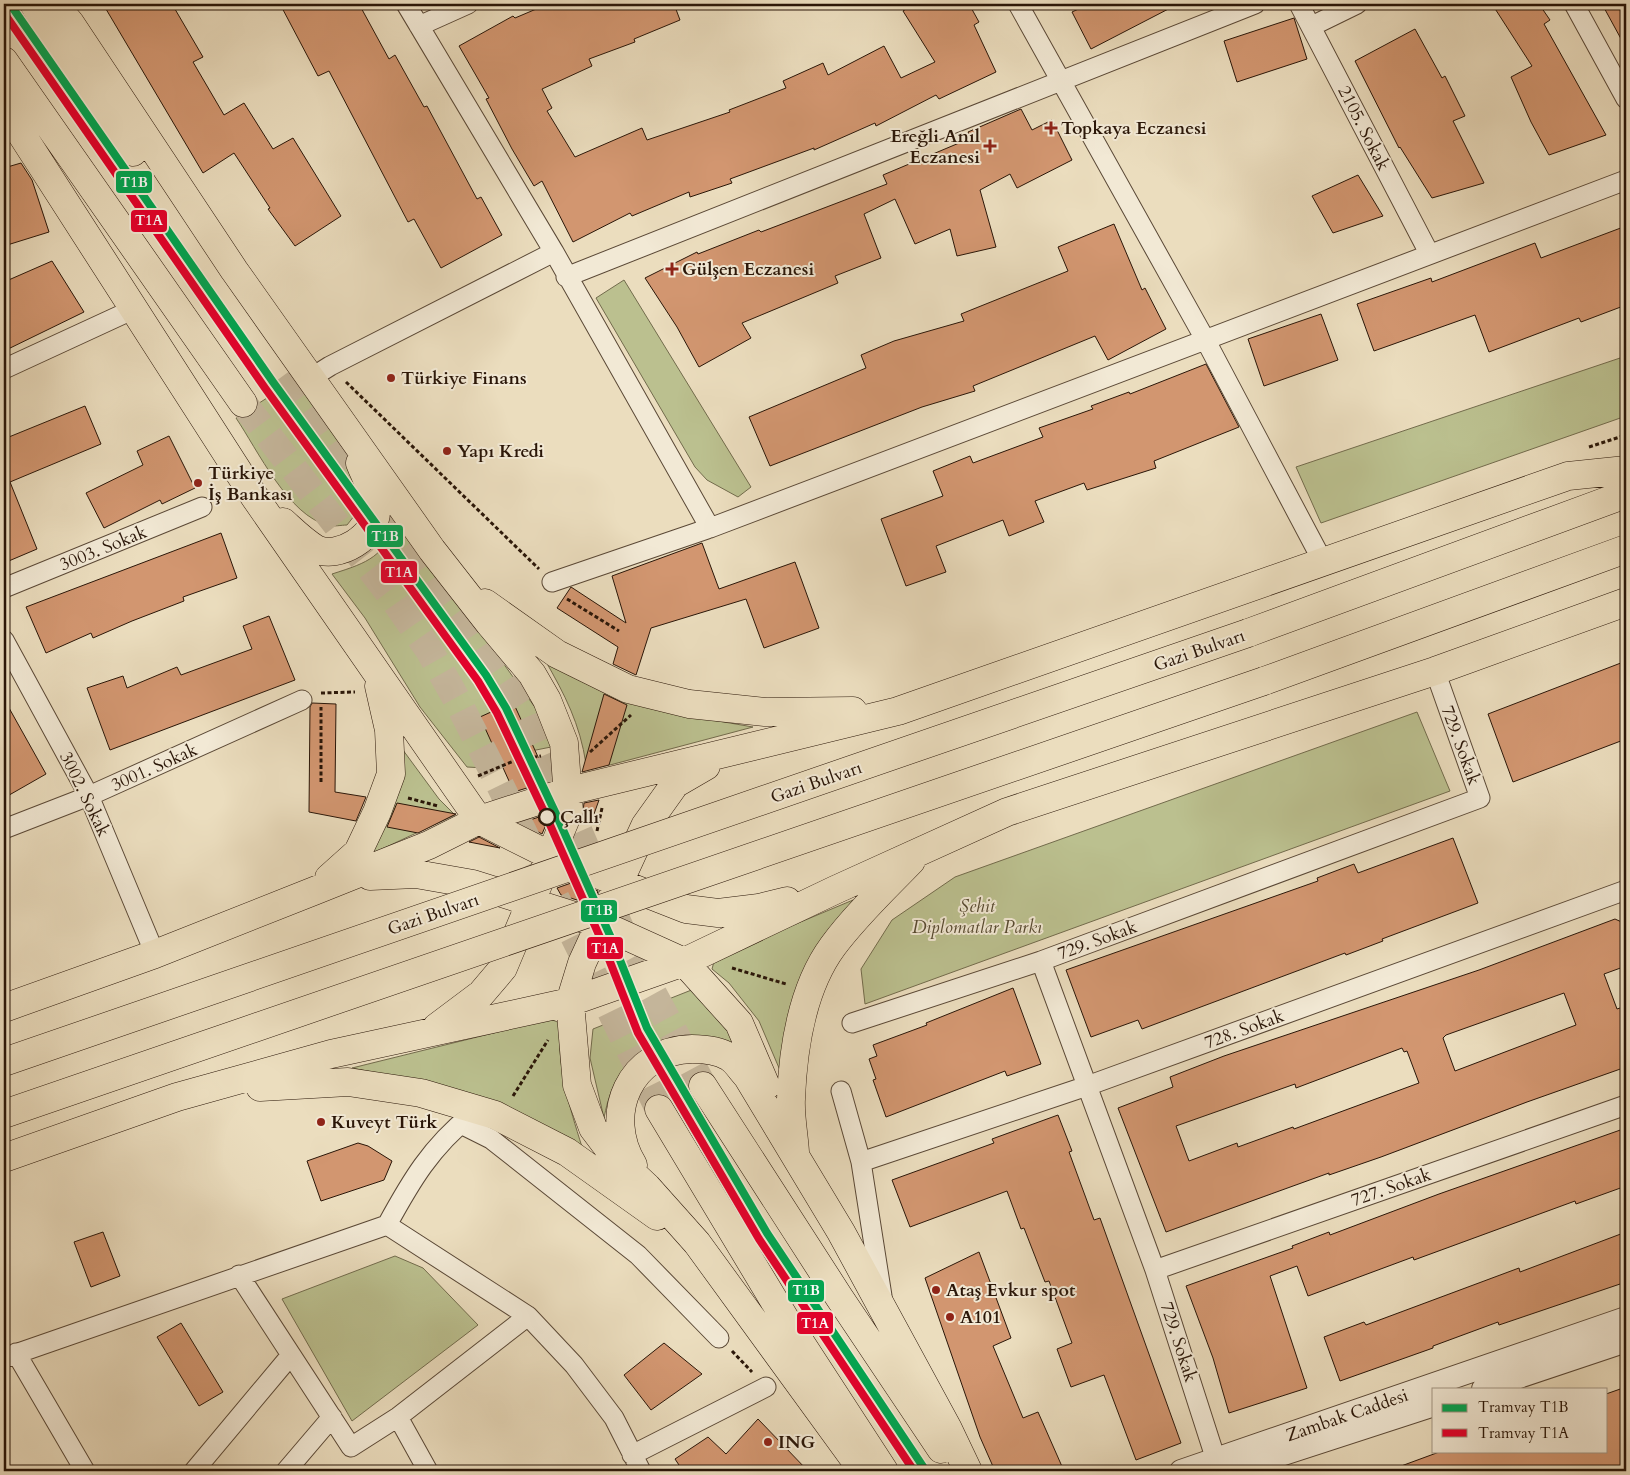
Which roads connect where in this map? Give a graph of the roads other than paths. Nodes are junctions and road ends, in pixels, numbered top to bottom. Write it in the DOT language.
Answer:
graph roads {
  1 [pos="34,4"];
  2 [pos="54,4"];
  3 [pos="406,4"];
  4 [pos="468,4"];
  5 [pos="1018,4"];
  6 [pos="1254,4"];
  7 [pos="1299,4"];
  8 [pos="1358,4"];
  9 [pos="1574,4"];
  10 [pos="419,26"];
  11 [pos="1312,26"];
  12 [pos="4,61"];
  13 [pos="1060,82"];
  14 [pos="1626,99"];
  15 [pos="7,121"];
  16 [pos="1626,180"];
  17 [pos="554,252"];
  18 [pos="1429,253"];
  19 [pos="566,277"];
  20 [pos="134,309"];
  21 [pos="1206,341"];
  22 [pos="4,368"];
  23 [pos="309,373"];
  24 [pos="243,403"];
  25 [pos="343,422"];
  26 [pos="1626,470"];
  27 [pos="1626,494"];
  28 [pos="254,496"];
  29 [pos="202,508"];
  30 [pos="710,528"];
  31 [pos="1626,549"];
  32 [pos="1322,560"];
  33 [pos="552,582"];
  34 [pos="459,585"];
  35 [pos="4,588"];
  36 [pos="1626,602"];
  37 [pos="4,640"];
  38 [pos="369,662"];
  39 [pos="1435,672"];
  40 [pos="302,700"];
  41 [pos="898,711"];
  42 [pos="724,754"];
  43 [pos="569,791"];
  44 [pos="90,796"];
  45 [pos="479,820"];
  46 [pos="4,829"];
  47 [pos="923,849"];
  48 [pos="550,856"];
  49 [pos="351,876"];
  50 [pos="619,882"];
  51 [pos="835,890"];
  52 [pos="1626,890"];
  53 [pos="314,891"];
  54 [pos="531,902"];
  55 [pos="600,924"];
  56 [pos="155,954"];
  57 [pos="1041,961"];
  58 [pos="684,962"];
  59 [pos="570,1002"];
  60 [pos="4,1008"];
  61 [pos="852,1024"];
  62 [pos="430,1033"];
  63 [pos="4,1062"];
  64 [pos="703,1086"];
  65 [pos="1087,1086"];
  66 [pos="841,1091"];
  67 [pos="177,1097"];
  68 [pos="1626,1105"];
  69 [pos="659,1110"];
  70 [pos="4,1114"];
  71 [pos="469,1117"];
  72 [pos="4,1158"];
  73 [pos="796,1161"];
  74 [pos="861,1162"];
  75 [pos="647,1187"];
  76 [pos="387,1225"];
  77 [pos="697,1243"];
  78 [pos="1155,1270"];
  79 [pos="239,1275"];
  80 [pos="528,1316"];
  81 [pos="885,1317"];
  82 [pos="1626,1318"];
  83 [pos="720,1338"];
  84 [pos="1626,1341"];
  85 [pos="291,1355"];
  86 [pos="10,1356"];
  87 [pos="766,1386"];
  88 [pos="1437,1388"];
  89 [pos="1486,1388"];
  90 [pos="1432,1390"];
  91 [pos="1432,1406"];
  92 [pos="332,1417"];
  93 [pos="398,1417"];
  94 [pos="637,1463"];
  95 [pos="1224,1467"];
  96 [pos="85,1471"];
  97 [pos="194,1471"];
  98 [pos="286,1471"];
  99 [pos="428,1471"];
  100 [pos="863,1471"];
  101 [pos="884,1471"];
  102 [pos="956,1471"];
  103 [pos="968,1471"];
  104 [pos="1180,1471"];
  1 -- 23 [label="highway"];
  2 -- 23 [label="highway"];
  3 -- 10 [label="street"];
  4 -- 10 [label="street"];
  5 -- 13 [label="street"];
  6 -- 13 [label="street"];
  7 -- 11 [label="street, 2105. Sokak"];
  8 -- 11 [label="street"];
  9 -- 14 [label="street"];
  10 -- 17 [label="street"];
  11 -- 18 [label="street, 2105. Sokak"];
  12 -- 24 [label="highway"];
  13 -- 19 [label="street"];
  13 -- 21 [label="street"];
  15 -- 20 [label="highway"];
  16 -- 18 [label="street"];
  17 -- 19 [label="street"];
  17 -- 23 [label="street"];
  18 -- 21 [label="street"];
  19 -- 30 [label="street"];
  20 -- 22 [label="street"];
  20 -- 28 [label="highway"];
  21 -- 30 [label="street"];
  21 -- 32 [label="street"];
  23 -- 25 [label="highway"];
  25 -- 28 [label="highway"];
  25 -- 34 [label="highway"];
  26 -- 32 [label="highway"];
  27 -- 63 [label="highway, Gazi Bulvarı, bridge"];
  28 -- 38 [label="highway"];
  29 -- 35 [label="street, 3003. Sokak"];
  30 -- 33 [label="street"];
  31 -- 70 [label="highway, bridge"];
  32 -- 41 [label="highway"];
  34 -- 41 [label="highway"];
  34 -- 43 [label="highway"];
  36 -- 39 [label="highway"];
  37 -- 44 [label="street, 3002. Sokak"];
  38 -- 45 [label="highway"];
  38 -- 53 [label="highway"];
  39 -- 47 [label="highway"];
  39 -- 57 [label="street, 729. Sokak"];
  40 -- 44 [label="street, 3001. Sokak"];
  41 -- 42 [label="highway"];
  42 -- 43 [label="highway"];
  42 -- 50 [label="highway"];
  43 -- 45 [label="highway"];
  43 -- 48 [label="highway"];
  44 -- 46 [label="street, 3001. Sokak"];
  44 -- 56 [label="street, 3002. Sokak"];
  45 -- 48 [label="highway"];
  45 -- 49 [label="highway"];
  47 -- 51 [label="highway"];
  47 -- 73 [label="highway"];
  48 -- 50 [label="highway"];
  48 -- 54 [label="highway"];
  49 -- 53 [label="highway"];
  49 -- 54 [label="highway"];
  50 -- 51 [label="highway"];
  50 -- 55 [label="highway"];
  51 -- 58 [label="highway"];
  52 -- 65 [label="street, 728. Sokak"];
  53 -- 56 [label="highway"];
  54 -- 55 [label="highway"];
  54 -- 62 [label="highway"];
  55 -- 58 [label="highway"];
  55 -- 59 [label="highway"];
  56 -- 60 [label="highway"];
  57 -- 61 [label="street"];
  57 -- 65 [label="street, 729. Sokak"];
  58 -- 59 [label="highway"];
  58 -- 73 [label="highway"];
  59 -- 62 [label="highway"];
  59 -- 75 [label="highway"];
  62 -- 67 [label="highway"];
  64 -- 102 [label="highway"];
  65 -- 74 [label="street, 728. Sokak"];
  65 -- 78 [label="street, 729. Sokak"];
  66 -- 74 [label="street"];
  67 -- 71 [label="highway"];
  67 -- 72 [label="highway"];
  68 -- 78 [label="street, 727. Sokak"];
  69 -- 101 [label="highway"];
  71 -- 76 [label="street"];
  71 -- 77 [label="highway"];
  71 -- 83 [label="street"];
  73 -- 75 [label="highway"];
  73 -- 81 [label="highway"];
  74 -- 81 [label="street"];
  75 -- 77 [label="highway"];
  76 -- 79 [label="street"];
  76 -- 80 [label="street"];
  77 -- 100 [label="highway"];
  78 -- 95 [label="street, 729. Sokak"];
  79 -- 85 [label="street"];
  79 -- 86 [label="street"];
  80 -- 93 [label="street"];
  80 -- 94 [label="street"];
  81 -- 103 [label="highway"];
  82 -- 88 [label="street, Zambak Caddesi"];
  84 -- 89 [label="street"];
  85 -- 92 [label="street"];
  85 -- 97 [label="street"];
  86 -- 96 [label="street"];
  87 -- 94 [label="street"];
  90 -- 95 [label="street, Zambak Caddesi"];
  91 -- 95 [label="street, Zambak Caddesi"];
  92 -- 93 [label="street"];
  92 -- 98 [label="street"];
  93 -- 99 [label="street"];
  95 -- 104 [label="street, Zambak Caddesi"];
}
